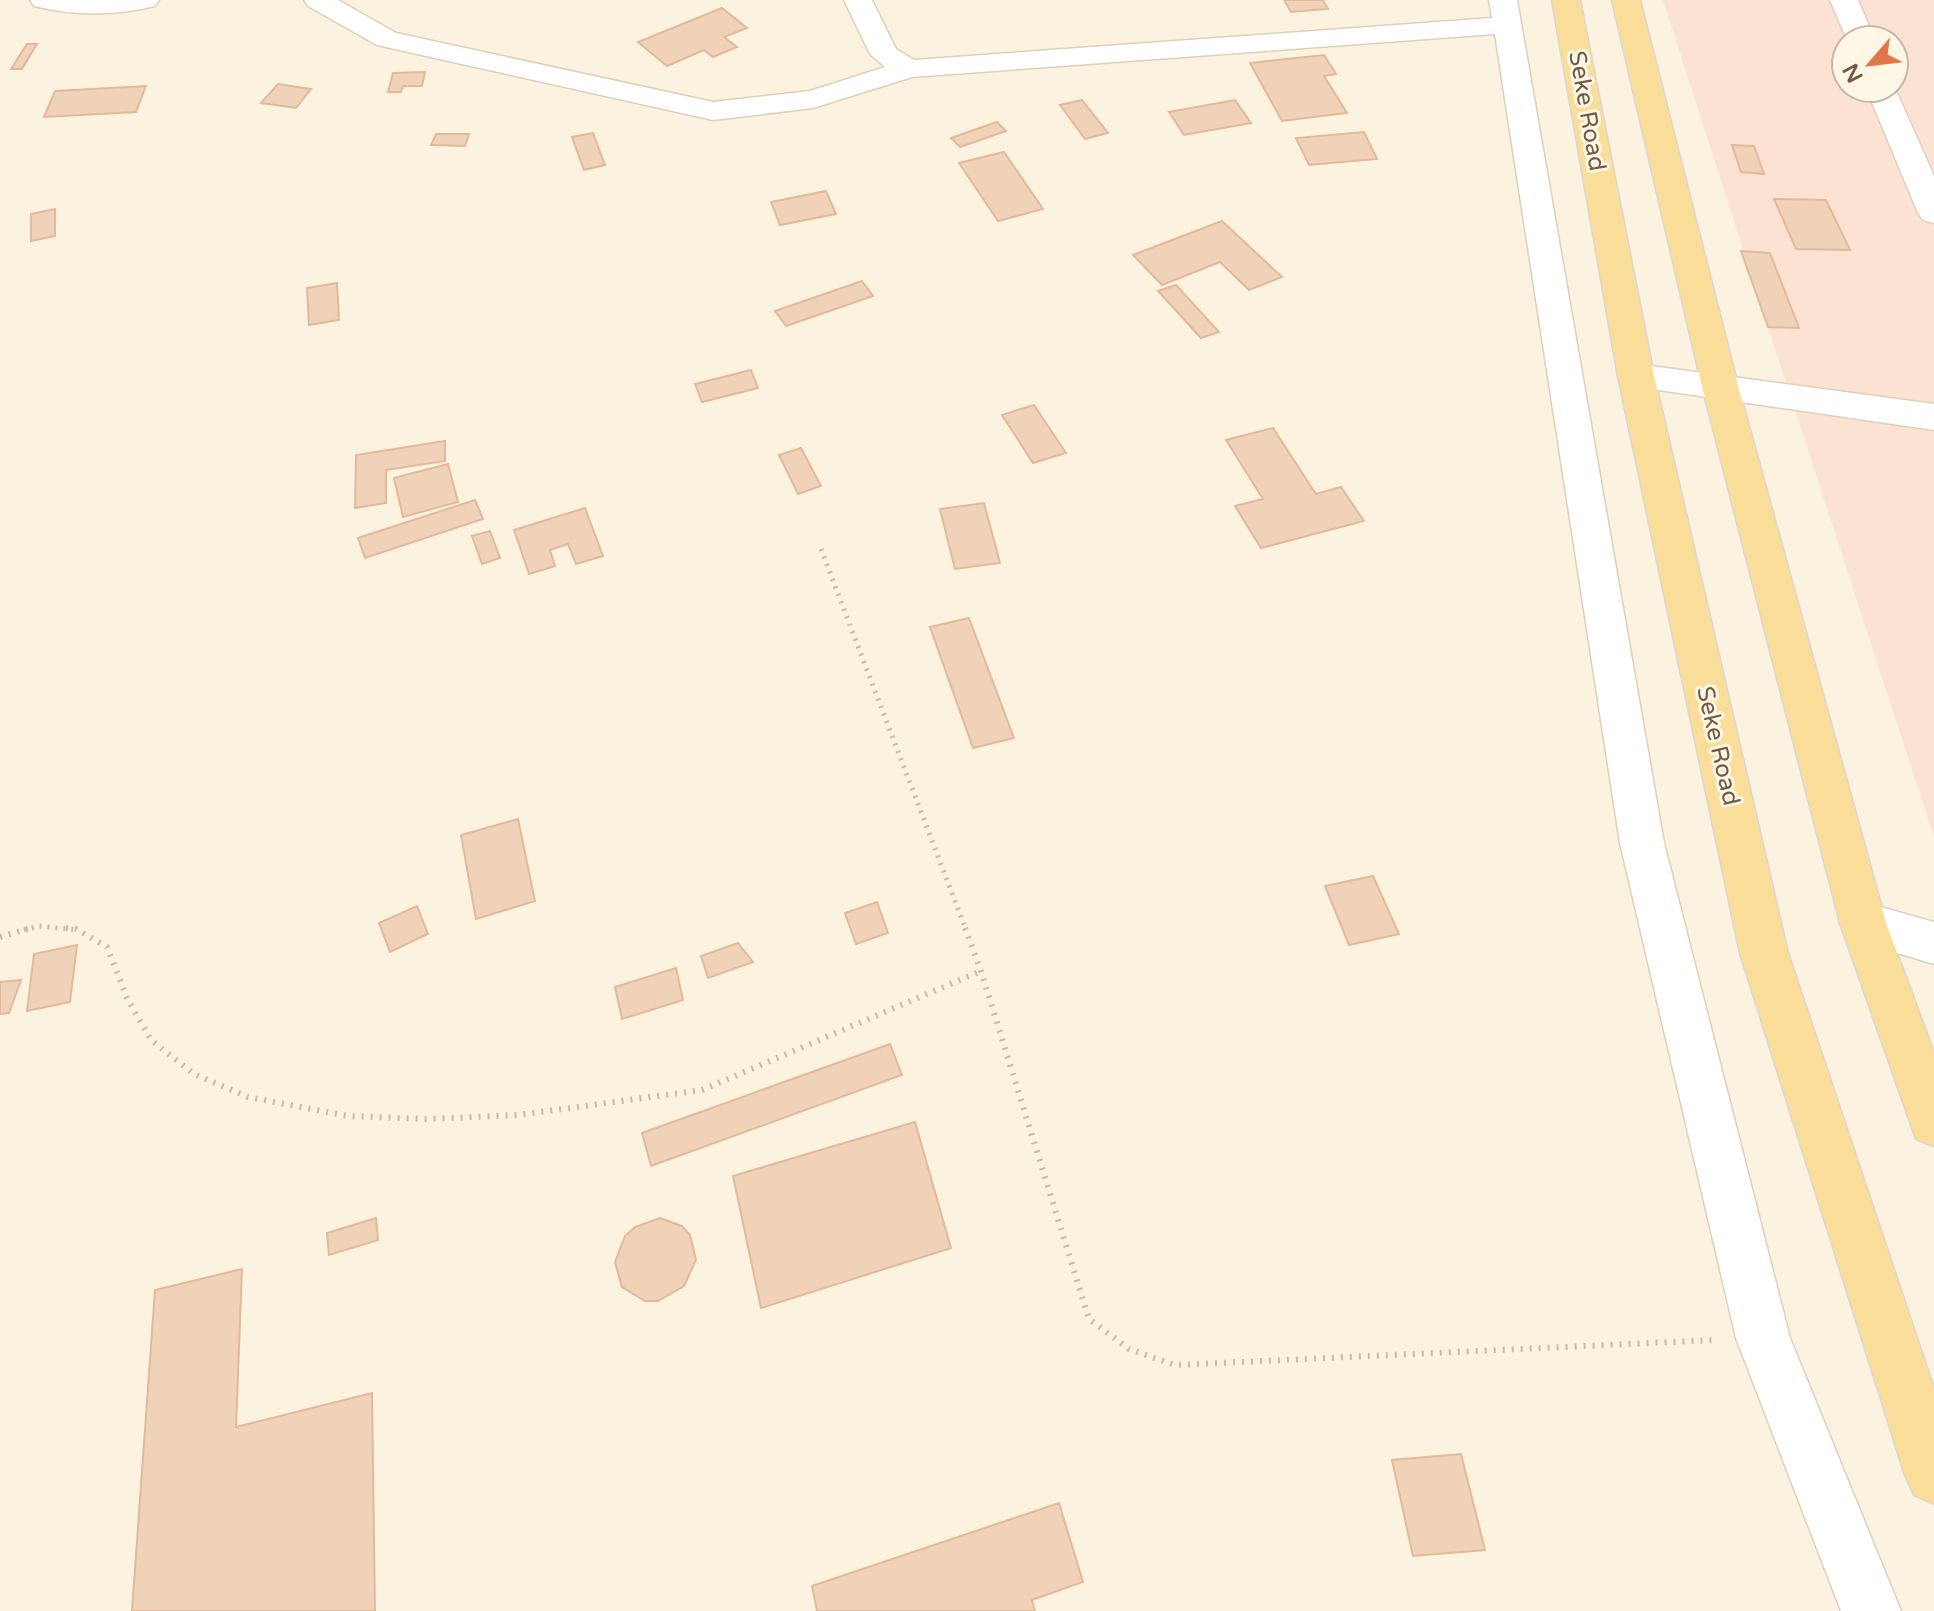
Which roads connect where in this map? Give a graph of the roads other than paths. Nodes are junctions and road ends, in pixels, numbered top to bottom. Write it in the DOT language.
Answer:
graph roads {
  1 [pos="44,0"];
  2 [pos="145,0"];
  3 [pos="318,0"];
  4 [pos="858,0"];
  5 [pos="1566,0"];
  6 [pos="1626,0"];
  7 [pos="1844,0"];
  8 [pos="1505,13"];
  9 [pos="1854,24"];
  10 [pos="909,69"];
  11 [pos="1888,104"];
  12 [pos="1934,213"];
  13 [pos="1636,376"];
  14 [pos="1720,386"];
  15 [pos="1934,417"];
  16 [pos="1863,923"];
  17 [pos="1934,943"];
  18 [pos="1934,1121"];
  19 [pos="1934,1475"];
  20 [pos="1871,1611"];
  1 -- 2 [label="street"];
  3 -- 10 [label="street"];
  4 -- 10 [label="street"];
  5 -- 13 [label="main road, Seke Road"];
  6 -- 14 [label="main road"];
  7 -- 9 [label="street"];
  8 -- 10 [label="street"];
  8 -- 20 [label="street"];
  11 -- 12 [label="street"];
  13 -- 14 [label="street"];
  13 -- 19 [label="main road, Seke Road"];
  14 -- 15 [label="street"];
  14 -- 16 [label="main road"];
  16 -- 17 [label="street"];
  16 -- 18 [label="main road"];
}
